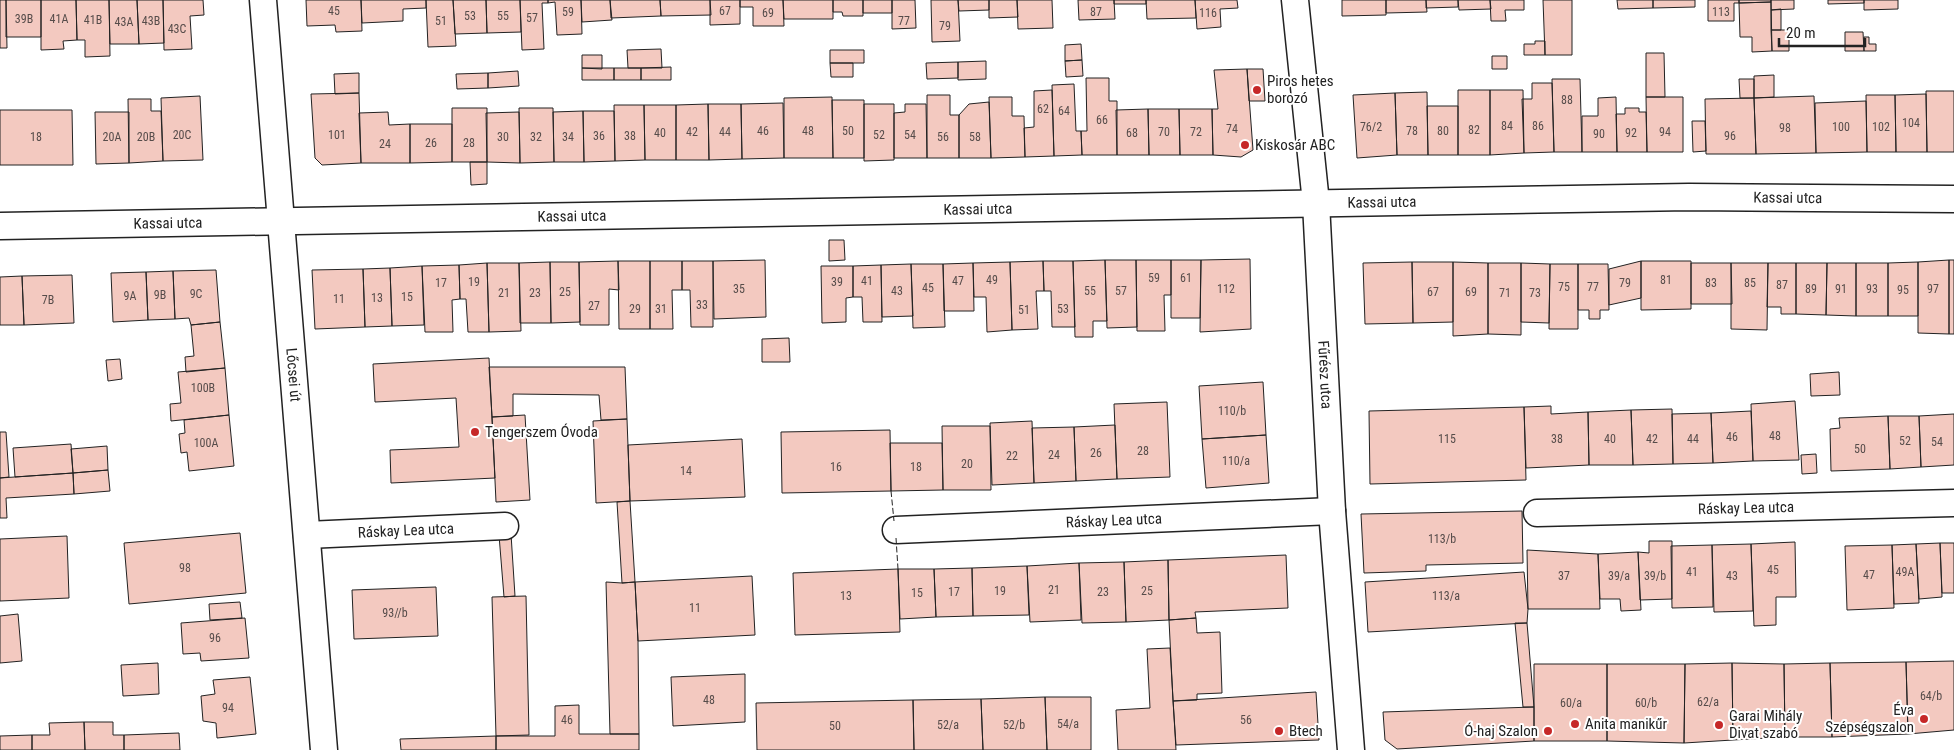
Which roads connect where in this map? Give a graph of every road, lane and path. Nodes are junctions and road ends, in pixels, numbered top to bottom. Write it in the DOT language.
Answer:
graph roads {
  1 [pos="263,0"];
  2 [pos="1295,0"];
  3 [pos="1954,199"];
  4 [pos="1316,203"];
  5 [pos="282,221"];
  6 [pos="0,226"];
  7 [pos="1954,503"];
  8 [pos="1332,511"];
  9 [pos="1537,513"];
  10 [pos="504,526"];
  11 [pos="896,530"];
  12 [pos="307,535"];
  13 [pos="324,750"];
  14 [pos="1351,750"];
  1 -- 5 [label="street, Lőcsei út"];
  2 -- 4 [label="street, Fűrész utca"];
  3 -- 4 [label="street, Kassai utca"];
  4 -- 5 [label="street, Kassai utca"];
  4 -- 8 [label="street, Fűrész utca"];
  5 -- 6 [label="street, Kassai utca"];
  5 -- 12 [label="street, Lőcsei út"];
  7 -- 9 [label="street, Ráskay Lea utca"];
  8 -- 11 [label="street, Ráskay Lea utca"];
  8 -- 14 [label="street, Fűrész utca"];
  10 -- 12 [label="street, Ráskay Lea utca"];
  12 -- 13 [label="street, Lőcsei út"];
}
